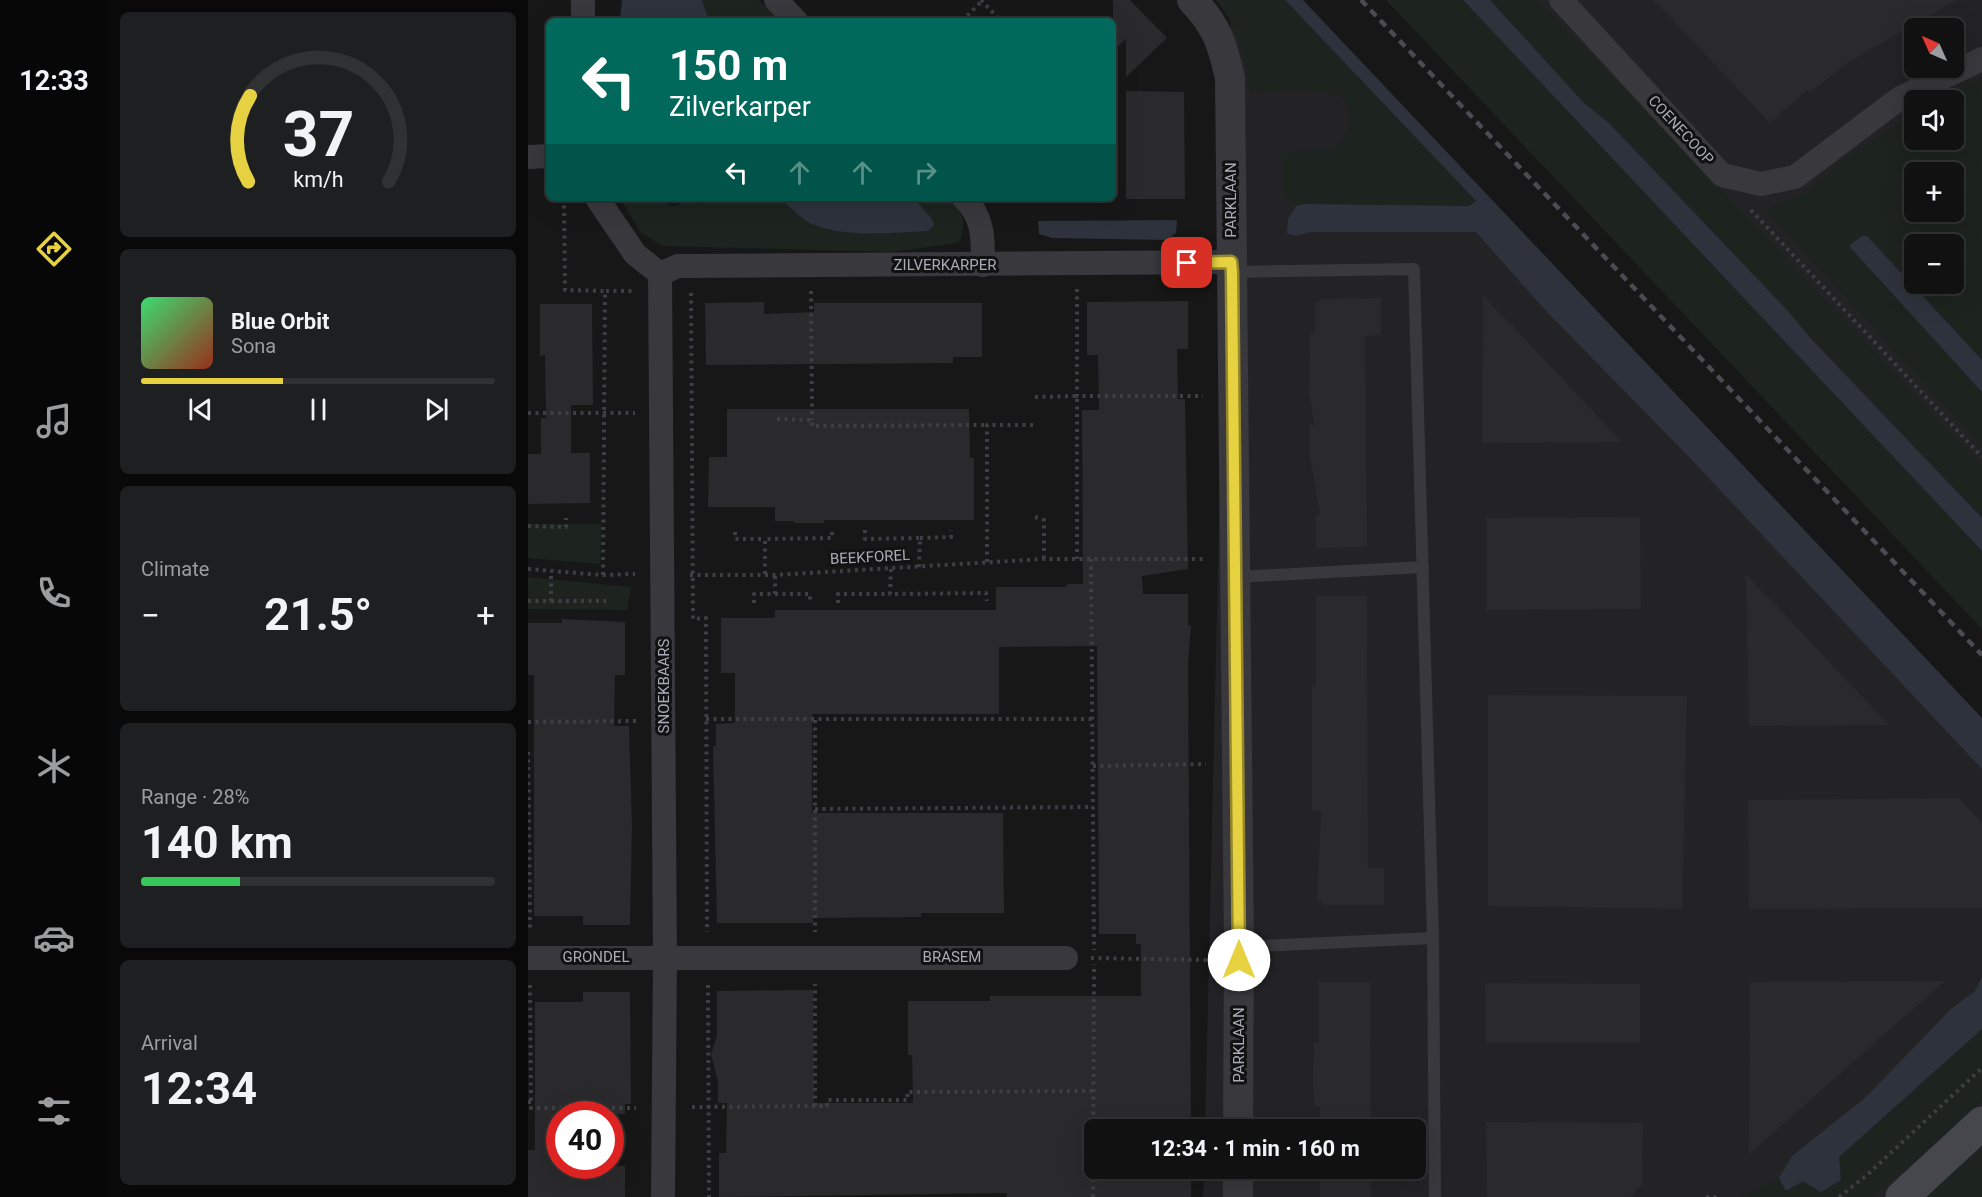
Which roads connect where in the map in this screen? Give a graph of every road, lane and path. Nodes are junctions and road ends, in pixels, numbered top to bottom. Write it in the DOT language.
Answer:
graph roads {
  1 [pos="583,0"];
  2 [pos="776,0"];
  3 [pos="1192,0"];
  4 [pos="1561,0"];
  5 [pos="982,1"];
  6 [pos="583,18"];
  7 [pos="793,18"];
  8 [pos="965,18"];
  9 [pos="998,18"];
  10 [pos="1982,60"];
  11 [pos="546,156"];
  12 [pos="528,157"];
  13 [pos="1722,175"];
  14 [pos="564,201"];
  15 [pos="599,201"];
  16 [pos="966,201"];
  17 [pos="1077,264"];
  18 [pos="811,265"];
  19 [pos="983,265"];
  20 [pos="691,266"];
  21 [pos="1232,267"];
  22 [pos="660,282"];
  23 [pos="604,291"];
  24 [pos="1077,396"];
  25 [pos="1234,396"];
  26 [pos="1035,397"];
  27 [pos="528,413"];
  28 [pos="604,413"];
  29 [pos="661,413"];
  30 [pos="777,419"];
  31 [pos="812,420"];
  32 [pos="987,425"];
  33 [pos="1035,425"];
  34 [pos="1982,457"];
  35 [pos="1035,517"];
  36 [pos="566,518"];
  37 [pos="528,526"];
  38 [pos="832,529"];
  39 [pos="865,530"];
  40 [pos="951,530"];
  41 [pos="735,532"];
  42 [pos="920,538"];
  43 [pos="765,539"];
  44 [pos="1077,559"];
  45 [pos="1091,559"];
  46 [pos="1044,560"];
  47 [pos="987,562"];
  48 [pos="919,567"];
  49 [pos="1423,567"];
  50 [pos="891,568"];
  51 [pos="1236,568"];
  52 [pos="528,569"];
  53 [pos="551,571"];
  54 [pos="765,574"];
  55 [pos="663,575"];
  56 [pos="693,575"];
  57 [pos="775,575"];
  58 [pos="603,576"];
  59 [pos="638,585"];
  60 [pos="775,594"];
  61 [pos="890,594"];
  62 [pos="528,601"];
  63 [pos="551,601"];
  64 [pos="606,601"];
  65 [pos="987,601"];
  66 [pos="810,602"];
  67 [pos="754,603"];
  68 [pos="838,603"];
  69 [pos="639,709"];
  70 [pos="706,719"];
  71 [pos="1093,719"];
  72 [pos="815,720"];
  73 [pos="639,721"];
  74 [pos="528,722"];
  75 [pos="639,732"];
  76 [pos="528,752"];
  77 [pos="1238,764"];
  78 [pos="1093,766"];
  79 [pos="1093,807"];
  80 [pos="815,809"];
  81 [pos="529,812"];
  82 [pos="1433,938"];
  83 [pos="1239,954"];
  84 [pos="815,956"];
  85 [pos="708,957"];
  86 [pos="529,958"];
  87 [pos="665,958"];
  88 [pos="1066,958"];
  89 [pos="1094,958"];
  90 [pos="529,985"];
  91 [pos="541,985"];
  92 [pos="1982,1068"];
  93 [pos="1094,1091"];
  94 [pos="529,1102"];
  95 [pos="815,1106"];
  96 [pos="663,1107"];
  97 [pos="708,1107"];
  98 [pos="1238,1119"];
  99 [pos="1982,1123"];
  100 [pos="1238,1179"];
  101 [pos="663,1197"];
  102 [pos="709,1197"];
  103 [pos="1094,1197"];
  104 [pos="1238,1197"];
  105 [pos="1435,1197"];
  106 [pos="1706,1197"];
  107 [pos="1719,1197"];
  108 [pos="1839,1197"];
  109 [pos="1902,1197"];
  1 -- 6 [label="street"];
  2 -- 7 [label="street"];
  3 -- 21 [label="street, PARKLAAN"];
  4 -- 13 [label="street, COENECOOP"];
  5 -- 8 [label="path"];
  5 -- 9 [label="path"];
  10 -- 13 [label="street, COENECOOP"];
  11 -- 12 [label="street"];
  13 -- 34 [label="path"];
  14 -- 23 [label="path"];
  15 -- 22 [label="street"];
  16 -- 19 [label="street"];
  17 -- 19 [label="street, ZILVERKARPER"];
  17 -- 21 [label="street, ZILVERKARPER"];
  17 -- 24 [label="path"];
  18 -- 19 [label="street, ZILVERKARPER"];
  18 -- 20 [label="street, ZILVERKARPER"];
  18 -- 31 [label="path"];
  20 -- 22 [label="street, ZILVERKARPER"];
  20 -- 56 [label="path"];
  21 -- 25 [label="street, PARKLAAN"];
  21 -- 49 [label="lane"];
  22 -- 23 [label="path"];
  22 -- 29 [label="street, SNOEKBAARS"];
  23 -- 28 [label="path"];
  24 -- 25 [label="path"];
  24 -- 26 [label="path"];
  24 -- 44 [label="path"];
  25 -- 51 [label="street, PARKLAAN"];
  27 -- 28 [label="path"];
  28 -- 29 [label="path"];
  28 -- 58 [label="path"];
  29 -- 55 [label="street, SNOEKBAARS"];
  30 -- 31 [label="path"];
  31 -- 32 [label="path"];
  32 -- 33 [label="path"];
  32 -- 47 [label="path"];
  35 -- 46 [label="path"];
  36 -- 37 [label="path"];
  38 -- 43 [label="path"];
  39 -- 42 [label="path"];
  40 -- 42 [label="path"];
  41 -- 43 [label="path"];
  42 -- 48 [label="path"];
  43 -- 54 [label="path"];
  44 -- 45 [label="path, BEEKFOREL"];
  44 -- 46 [label="path, BEEKFOREL"];
  45 -- 51 [label="path, BEEKFOREL"];
  45 -- 71 [label="path"];
  46 -- 47 [label="path, BEEKFOREL"];
  47 -- 48 [label="path, BEEKFOREL"];
  48 -- 50 [label="path, BEEKFOREL"];
  49 -- 51 [label="lane"];
  49 -- 82 [label="lane"];
  50 -- 57 [label="path, BEEKFOREL"];
  50 -- 61 [label="path"];
  51 -- 77 [label="street, PARKLAAN"];
  52 -- 53 [label="path"];
  53 -- 58 [label="path"];
  53 -- 63 [label="path"];
  54 -- 56 [label="path, BEEKFOREL"];
  54 -- 57 [label="path, BEEKFOREL"];
  55 -- 56 [label="path, BEEKFOREL"];
  55 -- 87 [label="street, SNOEKBAARS"];
  56 -- 70 [label="path"];
  57 -- 60 [label="path"];
  58 -- 59 [label="path"];
  60 -- 66 [label="path"];
  60 -- 67 [label="path"];
  61 -- 65 [label="path"];
  61 -- 68 [label="path"];
  62 -- 63 [label="path"];
  63 -- 64 [label="path"];
  69 -- 73 [label="path"];
  70 -- 72 [label="path"];
  70 -- 85 [label="path"];
  71 -- 72 [label="path"];
  71 -- 78 [label="path"];
  72 -- 80 [label="path"];
  73 -- 74 [label="path"];
  73 -- 75 [label="path"];
  76 -- 81 [label="path"];
  77 -- 78 [label="path"];
  77 -- 83 [label="street, PARKLAAN"];
  78 -- 79 [label="path"];
  79 -- 80 [label="path"];
  79 -- 89 [label="path"];
  80 -- 84 [label="path"];
  81 -- 86 [label="path"];
  82 -- 83 [label="lane"];
  82 -- 105 [label="lane"];
  83 -- 89 [label="path"];
  83 -- 98 [label="street, PARKLAAN"];
  84 -- 85 [label="street, BRASEM"];
  84 -- 88 [label="street, BRASEM"];
  84 -- 95 [label="path"];
  85 -- 87 [label="street, BRASEM"];
  85 -- 97 [label="path"];
  86 -- 87 [label="street, GRONDEL"];
  87 -- 96 [label="street, SNOEKBAARS"];
  88 -- 89 [label="path"];
  89 -- 93 [label="path"];
  90 -- 91 [label="path"];
  90 -- 94 [label="path"];
  92 -- 108 [label="path"];
  93 -- 95 [label="path"];
  93 -- 103 [label="path"];
  94 -- 96 [label="path"];
  95 -- 97 [label="path"];
  96 -- 97 [label="path"];
  96 -- 101 [label="street, SNOEKBAARS"];
  97 -- 102 [label="path"];
  99 -- 109 [label="main road"];
  100 -- 104 [label="street"];
  106 -- 107 [label="path"];
}
